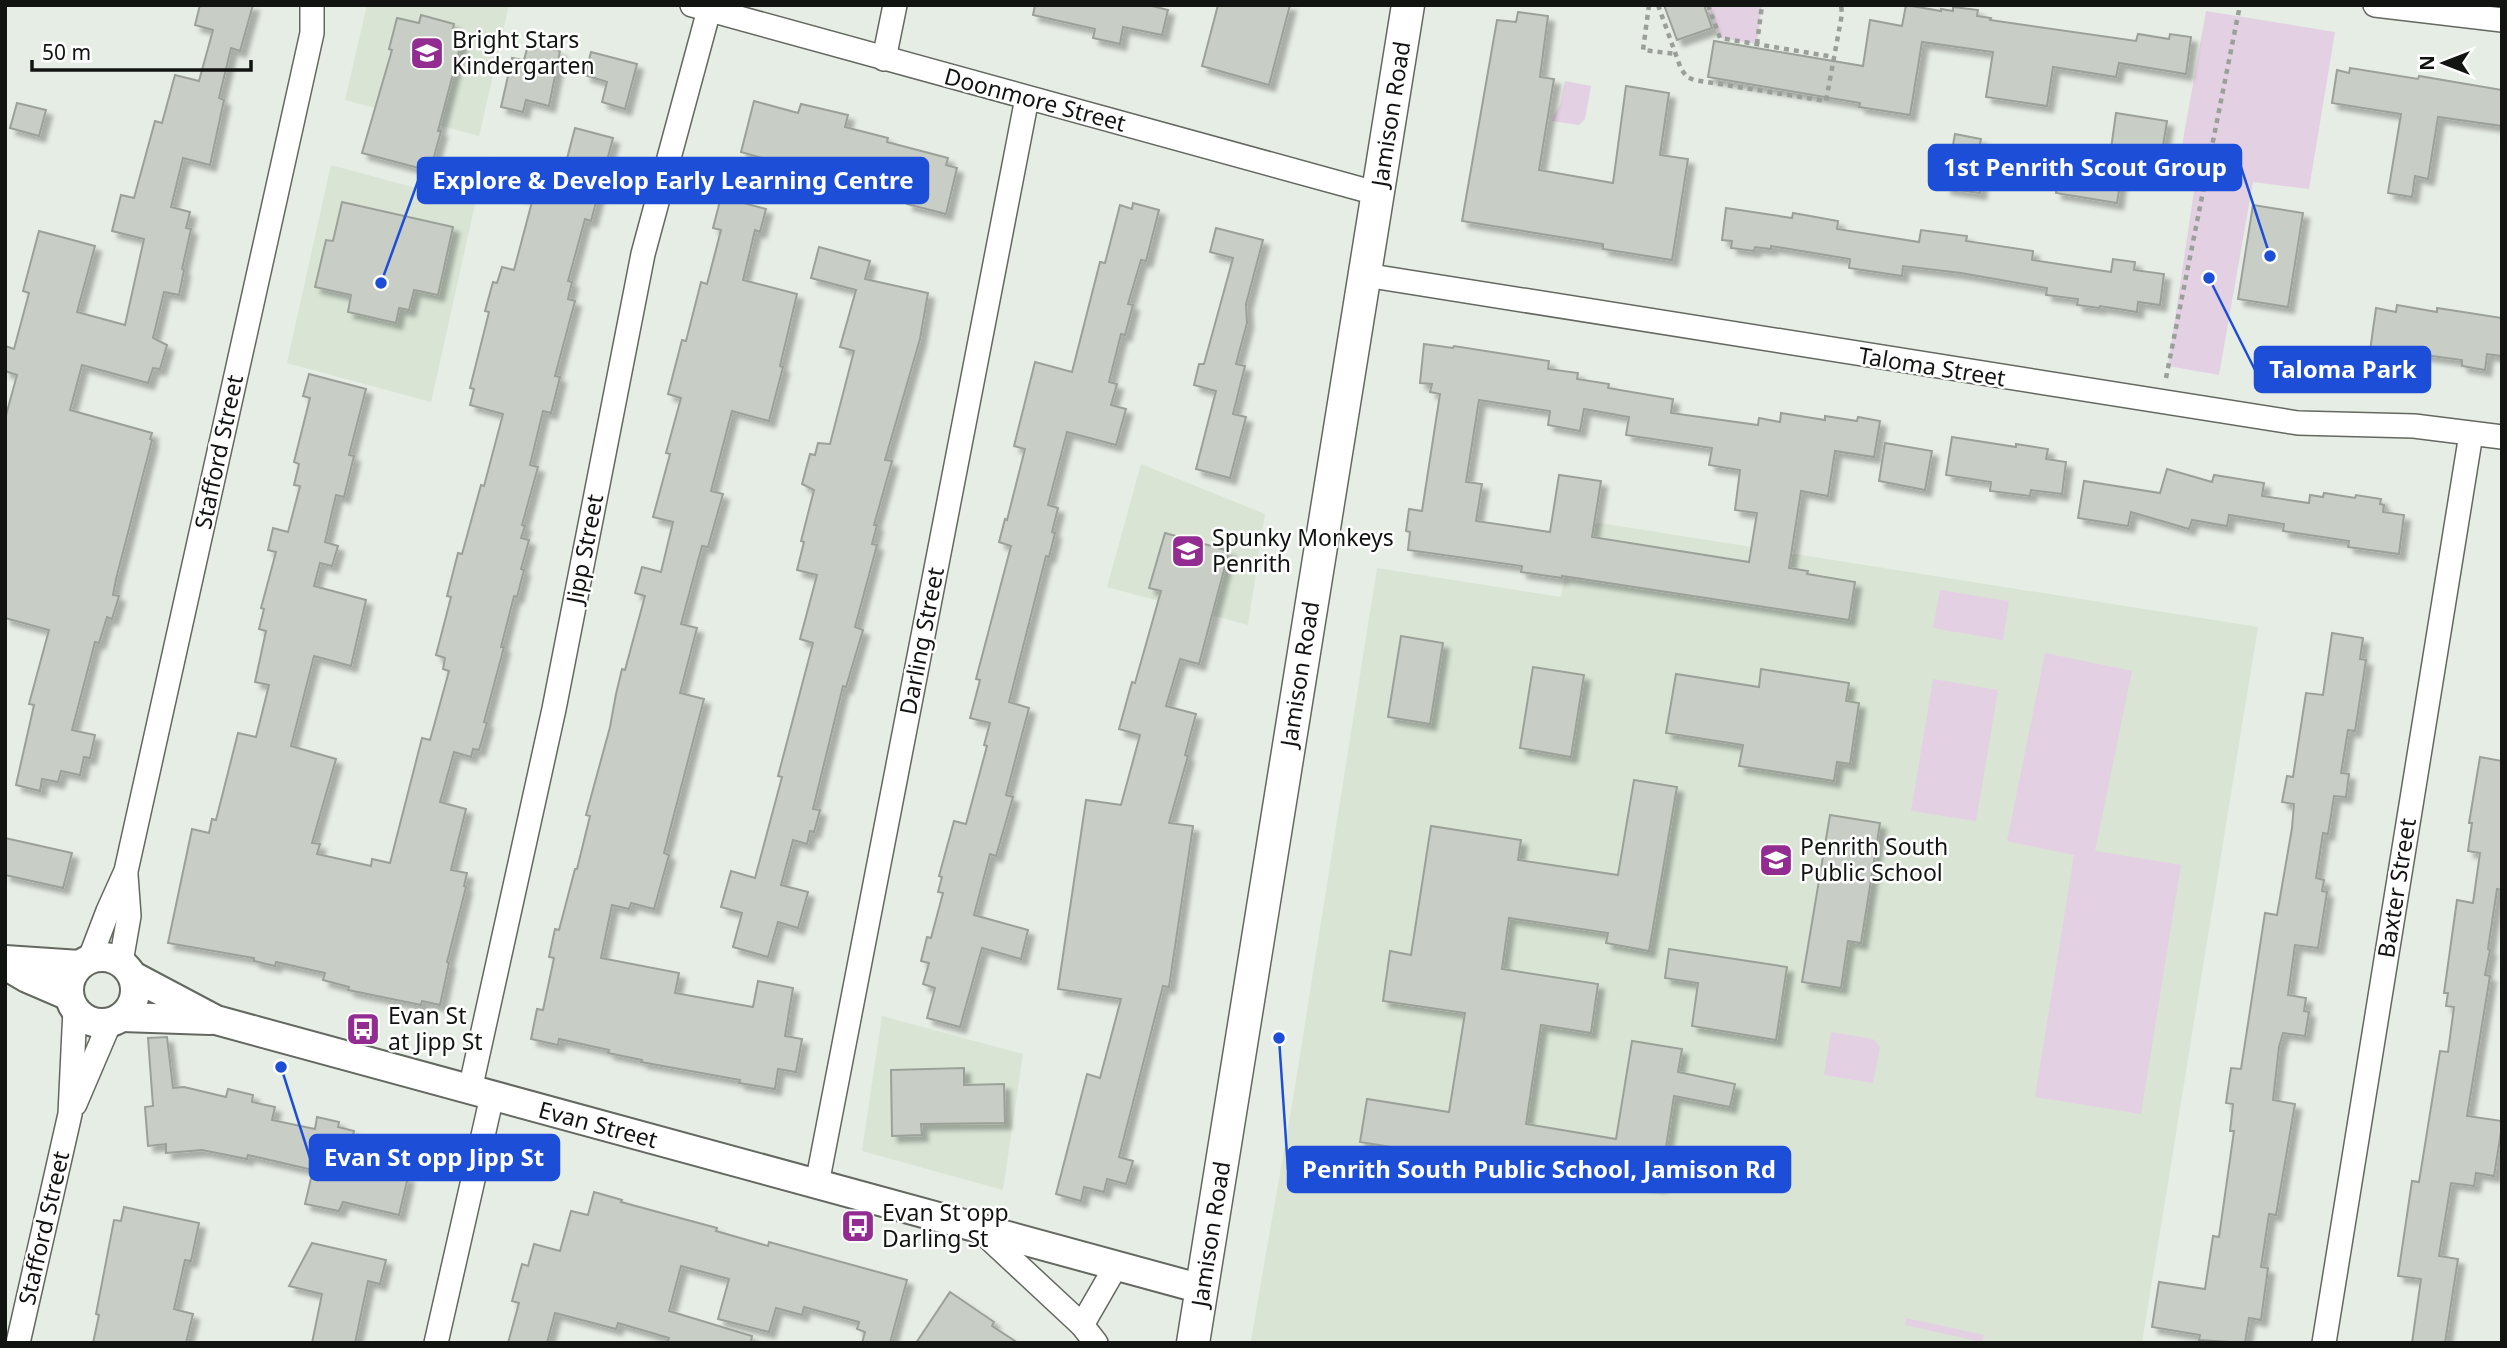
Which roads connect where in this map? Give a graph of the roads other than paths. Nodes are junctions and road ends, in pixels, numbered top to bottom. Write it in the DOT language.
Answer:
graph roads {
  1 [pos="312,5"];
  2 [pos="325,5"];
  3 [pos="895,5"];
  4 [pos="1408,5"];
  5 [pos="2375,5"];
  6 [pos="701,8"];
  7 [pos="2502,20"];
  8 [pos="312,33"];
  9 [pos="884,59"];
  10 [pos="1027,98"];
  11 [pos="1379,194"];
  12 [pos="1365,275"];
  13 [pos="2471,434"];
  14 [pos="2502,438"];
  15 [pos="126,872"];
  16 [pos="85,962"];
  17 [pos="5,963"];
  18 [pos="127,969"];
  19 [pos="72,1002"];
  20 [pos="116,1020"];
  21 [pos="216,1020"];
  22 [pos="481,1093"];
  23 [pos="70,1114"];
  24 [pos="817,1184"];
  25 [pos="980,1230"];
  26 [pos="1116,1266"];
  27 [pos="1202,1289"];
  28 [pos="1089,1334"];
  29 [pos="18,1343"];
  30 [pos="436,1343"];
  31 [pos="1193,1343"];
  32 [pos="2324,1343"];
  1 -- 8 [label="street, Stafford Street"];
  2 -- 8 [label="street, Stafford Street"];
  3 -- 9 [label="street"];
  4 -- 11 [label="main road, Jamison Road"];
  5 -- 7 [label="street"];
  6 -- 9 [label="street, Doonmore Street"];
  6 -- 22 [label="street, Jipp Street"];
  8 -- 15 [label="street, Stafford Street"];
  9 -- 10 [label="street, Doonmore Street"];
  10 -- 11 [label="street, Doonmore Street"];
  10 -- 24 [label="street, Darling Street"];
  11 -- 12 [label="main road, Jamison Road"];
  12 -- 13 [label="street, Taloma Street"];
  12 -- 27 [label="main road, Jamison Road"];
  13 -- 14 [label="street, Taloma Street"];
  13 -- 32 [label="street, Baxter Street"];
  15 -- 16 [label="street, Stafford Street"];
  15 -- 18 [label="street, Stafford Street"];
  16 -- 17 [label="street"];
  16 -- 18 [label="street"];
  16 -- 19 [label="street"];
  17 -- 19 [label="street"];
  18 -- 20 [label="street"];
  18 -- 21 [label="street, Evan Street"];
  19 -- 20 [label="street"];
  19 -- 23 [label="street, Stafford Street"];
  20 -- 21 [label="street, Evan Street"];
  20 -- 23 [label="street, Stafford Street"];
  21 -- 22 [label="street, Evan Street"];
  22 -- 24 [label="street, Evan Street"];
  22 -- 30 [label="street, Jipp Street"];
  23 -- 29 [label="street, Stafford Street"];
  24 -- 25 [label="street, Evan Street"];
  25 -- 26 [label="street, Evan Street"];
  25 -- 28 [label="street, Evan Street"];
  26 -- 27 [label="street, Evan Street"];
  26 -- 28 [label="street, Evan Street"];
  27 -- 31 [label="main road, Jamison Road"];
}
